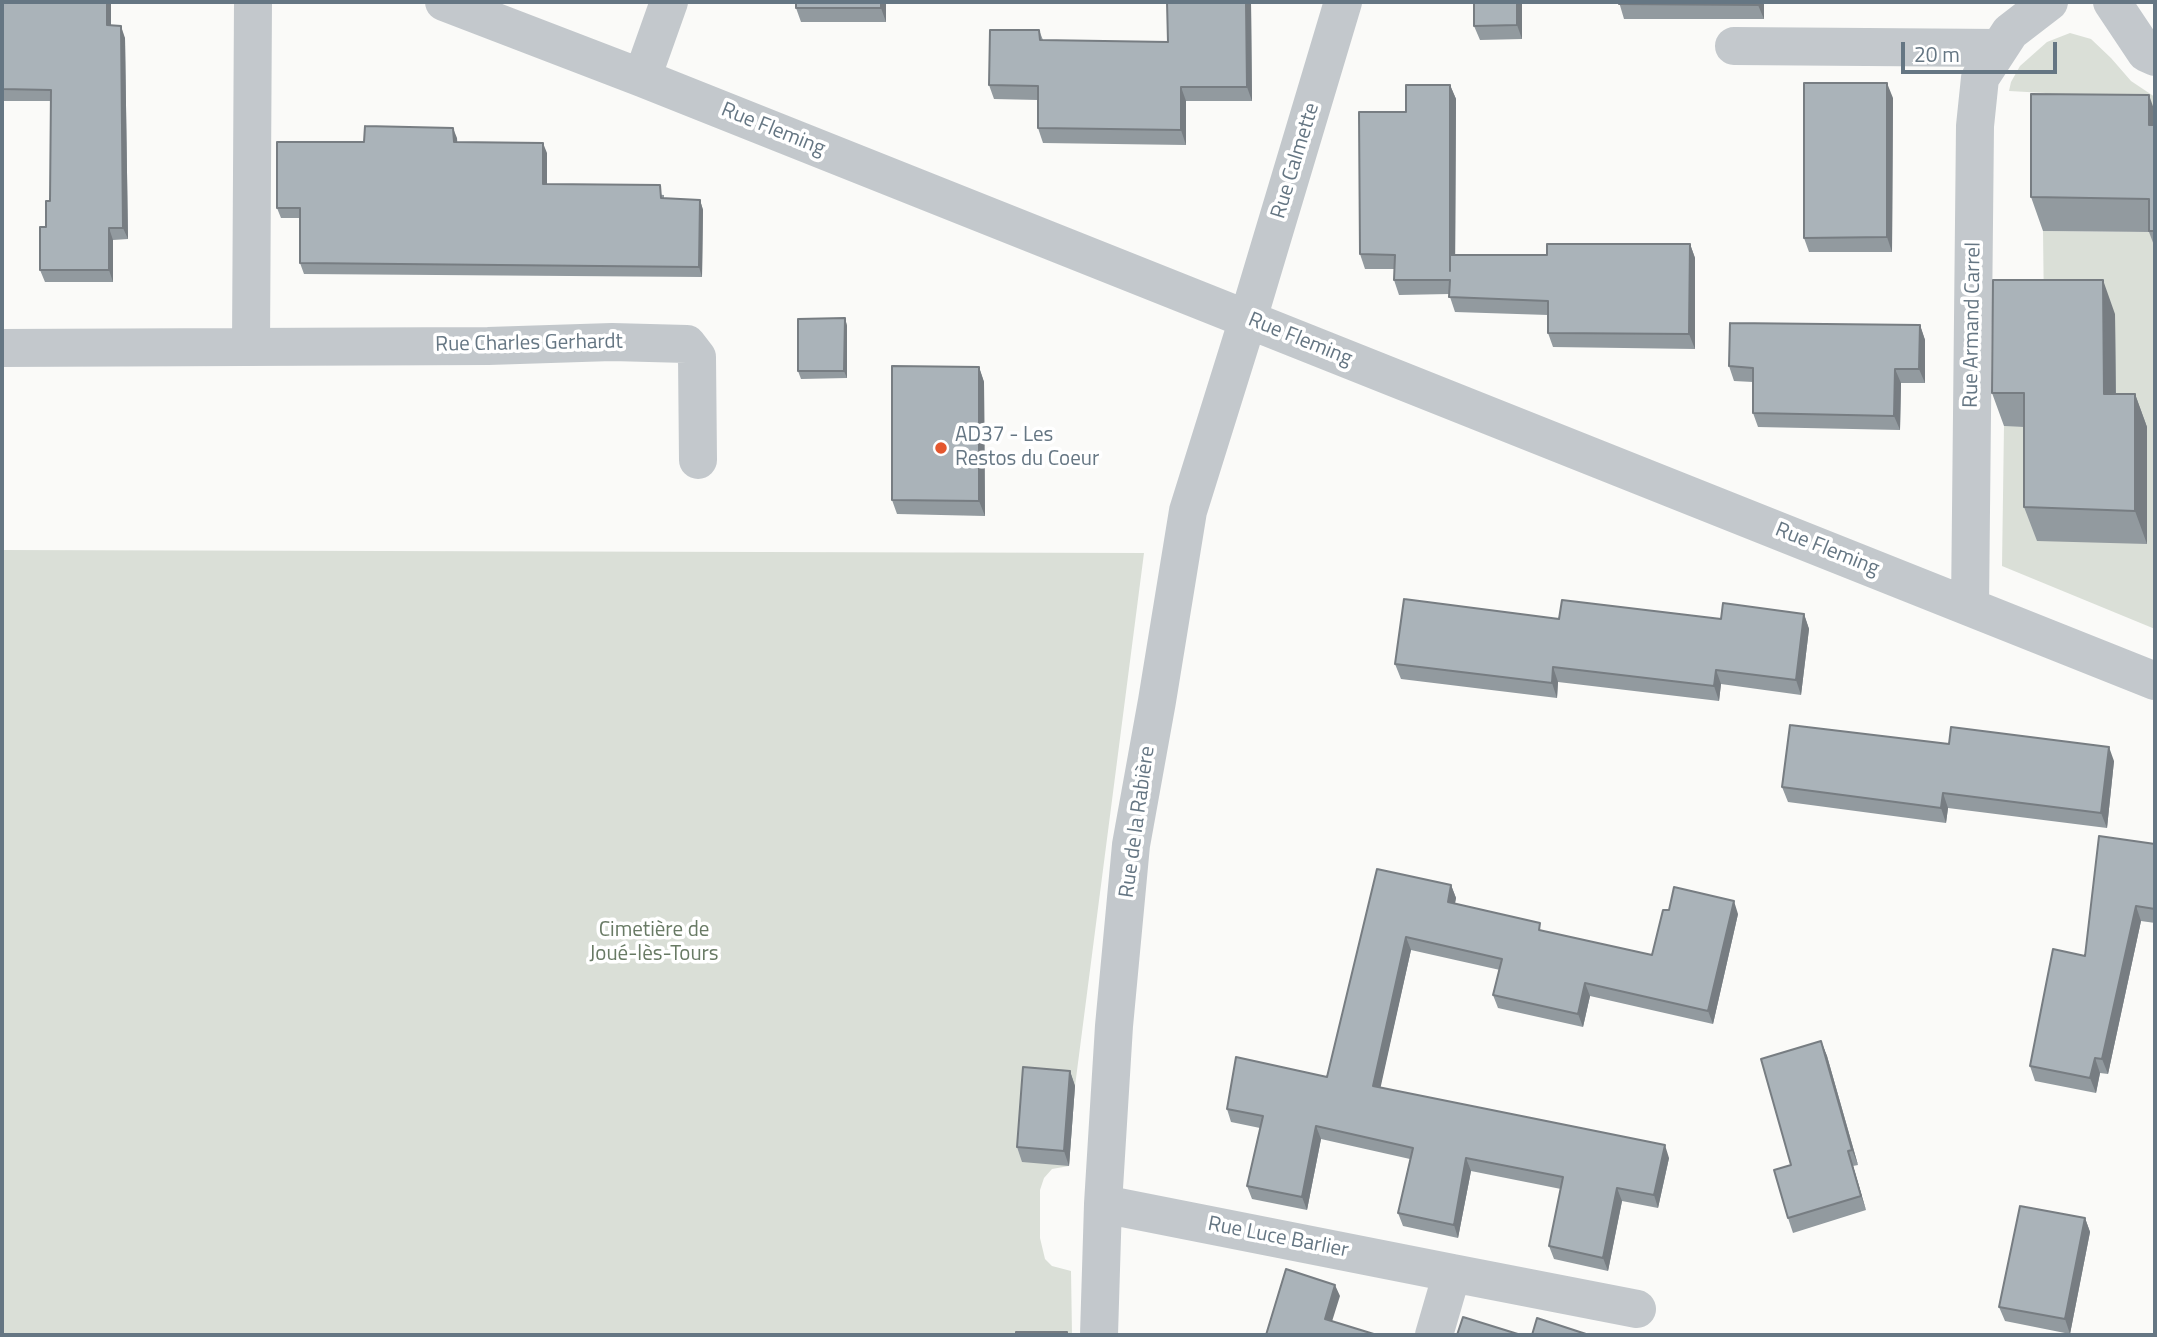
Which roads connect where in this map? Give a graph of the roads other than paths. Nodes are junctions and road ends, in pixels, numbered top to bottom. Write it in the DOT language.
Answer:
graph roads {
  1 [pos="253,2"];
  2 [pos="444,2"];
  3 [pos="668,2"];
  4 [pos="1343,2"];
  5 [pos="2049,2"];
  6 [pos="2112,2"];
  7 [pos="1734,46"];
  8 [pos="1999,48"];
  9 [pos="2155,57"];
  10 [pos="642,78"];
  11 [pos="1248,320"];
  12 [pos="251,346"];
  13 [pos="2,348"];
  14 [pos="698,460"];
  15 [pos="1970,607"];
  16 [pos="2155,681"];
  17 [pos="1103,1204"];
  18 [pos="1452,1273"];
  19 [pos="1637,1309"];
  20 [pos="1100,1335"];
  21 [pos="1434,1335"];
  1 -- 12 [label="street"];
  2 -- 10 [label="street, Rue Fleming"];
  3 -- 10 [label="street"];
  4 -- 11 [label="street, Rue Calmette"];
  5 -- 8 [label="street, Rue Armand Carrel"];
  6 -- 9 [label="street"];
  7 -- 8 [label="street"];
  8 -- 15 [label="street, Rue Armand Carrel"];
  10 -- 11 [label="street, Rue Fleming"];
  11 -- 15 [label="street, Rue Fleming"];
  11 -- 17 [label="street, Rue de la Rabière"];
  12 -- 13 [label="street, Rue Charles Gerhardt"];
  12 -- 14 [label="street, Rue Charles Gerhardt"];
  15 -- 16 [label="street, Rue Fleming"];
  17 -- 18 [label="street, Rue Luce Barlier"];
  17 -- 20 [label="street, Rue de la Rabière"];
  18 -- 19 [label="street, Rue Luce Barlier"];
  18 -- 21 [label="street"];
}
